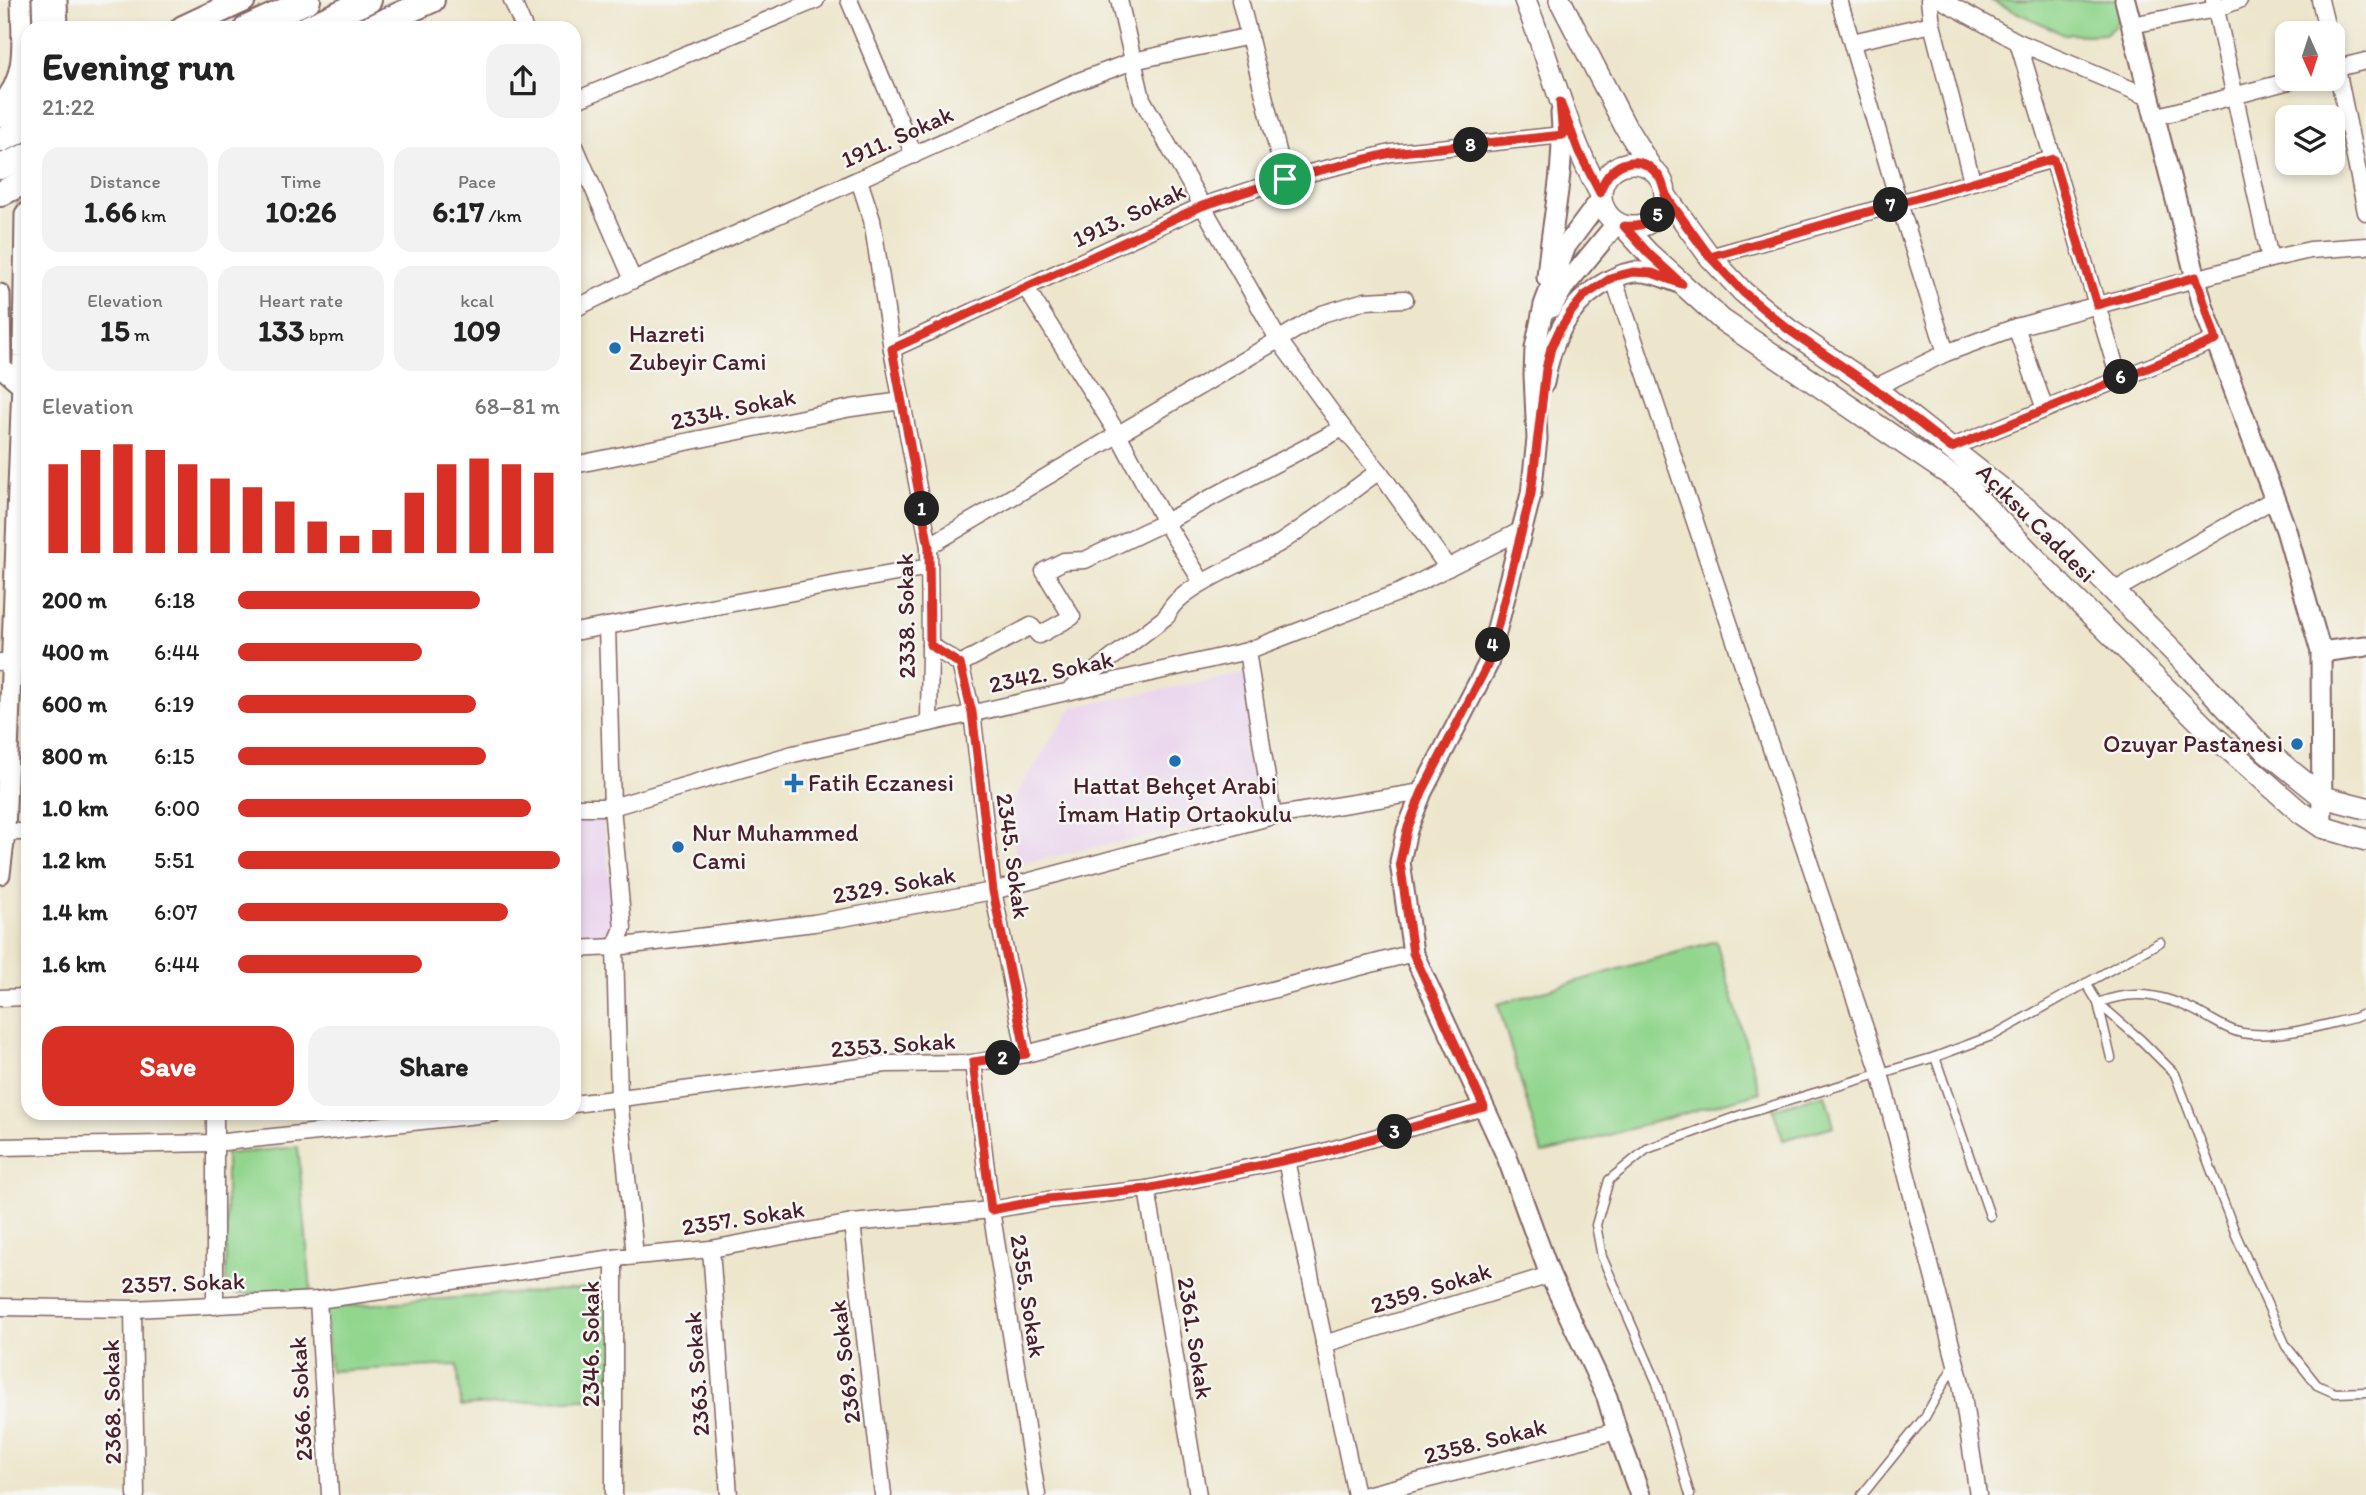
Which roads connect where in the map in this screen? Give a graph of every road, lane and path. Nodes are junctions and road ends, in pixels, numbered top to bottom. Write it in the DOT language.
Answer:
graph roads {
  1 [pos="21,0"];
  2 [pos="42,0"];
  3 [pos="57,0"];
  4 [pos="243,0"];
  5 [pos="308,0"];
  6 [pos="369,0"];
  7 [pos="432,0"];
  8 [pos="512,0"];
  9 [pos="816,0"];
  10 [pos="849,0"];
  11 [pos="1119,0"];
  12 [pos="1240,0"];
  13 [pos="1525,0"];
  14 [pos="1560,0"];
  15 [pos="1839,0"];
  16 [pos="1929,0"];
  17 [pos="1941,0"];
  18 [pos="2125,0"];
  19 [pos="2239,0"];
  20 [pos="2319,0"];
  21 [pos="2215,4"];
  22 [pos="21,21"];
  23 [pos="43,21"];
  24 [pos="58,21"];
  25 [pos="198,21"];
  26 [pos="262,21"];
  27 [pos="322,21"];
  28 [pos="386,21"];
  29 [pos="521,21"];
  30 [pos="2325,21"];
  31 [pos="1932,24"];
  32 [pos="2131,25"];
  33 [pos="1250,36"];
  34 [pos="1852,42"];
  35 [pos="2018,42"];
  36 [pos="1133,61"];
  37 [pos="2366,61"];
  38 [pos="21,65"];
  39 [pos="2345,66"];
  40 [pos="2275,85"];
  41 [pos="2340,91"];
  42 [pos="2233,96"];
  43 [pos="2150,97"];
  44 [pos="581,98"];
  45 [pos="1560,102"];
  46 [pos="21,104"];
  47 [pos="0,105"];
  48 [pos="0,114"];
  49 [pos="2155,117"];
  50 [pos="21,130"];
  51 [pos="1563,135"];
  52 [pos="0,140"];
  53 [pos="914,155"];
  54 [pos="21,158"];
  55 [pos="2053,159"];
  56 [pos="581,160"];
  57 [pos="0,167"];
  58 [pos="1651,168"];
  59 [pos="1285,179"];
  60 [pos="859,180"];
  61 [pos="1972,181"];
  62 [pos="21,184"];
  63 [pos="0,194"];
  64 [pos="1665,195"];
  65 [pos="1600,196"];
  66 [pos="1899,203"];
  67 [pos="1202,206"];
  68 [pos="2366,212"];
  69 [pos="1621,225"];
  70 [pos="2366,246"];
  71 [pos="1710,257"];
  72 [pos="2270,259"];
  73 [pos="1613,277"];
  74 [pos="2196,277"];
  75 [pos="633,281"];
  76 [pos="1682,284"];
  77 [pos="1026,288"];
  78 [pos="0,294"];
  79 [pos="1405,299"];
  80 [pos="1544,305"];
  81 [pos="2097,305"];
  82 [pos="581,306"];
  83 [pos="2016,327"];
  84 [pos="1278,339"];
  85 [pos="2216,340"];
  86 [pos="1535,348"];
  87 [pos="892,349"];
  88 [pos="1946,353"];
  89 [pos="0,367"];
  90 [pos="21,367"];
  91 [pos="2119,378"];
  92 [pos="1874,388"];
  93 [pos="902,401"];
  94 [pos="2045,409"];
  95 [pos="1343,428"];
  96 [pos="1118,434"];
  97 [pos="1537,439"];
  98 [pos="1951,448"];
  99 [pos="581,464"];
  100 [pos="1379,471"];
  101 [pos="2274,499"];
  102 [pos="1165,522"];
  103 [pos="1522,530"];
  104 [pos="929,547"];
  105 [pos="929,567"];
  106 [pos="1448,568"];
  107 [pos="21,572"];
  108 [pos="1202,582"];
  109 [pos="2114,591"];
  110 [pos="607,626"];
  111 [pos="581,631"];
  112 [pos="930,645"];
  113 [pos="2366,646"];
  114 [pos="1247,651"];
  115 [pos="2321,652"];
  116 [pos="13,663"];
  117 [pos="960,664"];
  118 [pos="1067,693"];
  119 [pos="972,712"];
  120 [pos="929,723"];
  121 [pos="1422,792"];
  122 [pos="2323,797"];
  123 [pos="581,807"];
  124 [pos="612,807"];
  125 [pos="2366,808"];
  126 [pos="1273,816"];
  127 [pos="2322,827"];
  128 [pos="21,832"];
  129 [pos="3,833"];
  130 [pos="2366,840"];
  131 [pos="0,874"];
  132 [pos="993,891"];
  133 [pos="2160,943"];
  134 [pos="615,947"];
  135 [pos="581,948"];
  136 [pos="1413,953"];
  137 [pos="2086,984"];
  138 [pos="21,997"];
  139 [pos="0,998"];
  140 [pos="2098,1003"];
  141 [pos="2366,1013"];
  142 [pos="1026,1054"];
  143 [pos="1935,1057"];
  144 [pos="2111,1058"];
  145 [pos="973,1062"];
  146 [pos="1880,1073"];
  147 [pos="618,1097"];
  148 [pos="581,1103"];
  149 [pos="1484,1107"];
  150 [pos="215,1120"];
  151 [pos="431,1120"];
  152 [pos="215,1143"];
  153 [pos="0,1147"];
  154 [pos="1286,1160"];
  155 [pos="1147,1189"];
  156 [pos="991,1210"];
  157 [pos="1990,1216"];
  158 [pos="852,1223"];
  159 [pos="711,1249"];
  160 [pos="614,1258"];
  161 [pos="1550,1275"];
  162 [pos="318,1300"];
  163 [pos="215,1306"];
  164 [pos="0,1307"];
  165 [pos="133,1309"];
  166 [pos="1324,1344"];
  167 [pos="1955,1362"];
  168 [pos="2366,1392"];
  169 [pos="1616,1430"];
  170 [pos="136,1495"];
  171 [pos="330,1495"];
  172 [pos="614,1495"];
  173 [pos="729,1495"];
  174 [pos="883,1495"];
  175 [pos="1037,1495"];
  176 [pos="1198,1495"];
  177 [pos="1356,1495"];
  178 [pos="1366,1495"];
  179 [pos="1640,1495"];
  180 [pos="1690,1495"];
  181 [pos="1862,1495"];
  182 [pos="1978,1495"];
  1 -- 22 [label="street"];
  2 -- 23 [label="street"];
  3 -- 24 [label="street"];
  4 -- 25 [label="highway"];
  5 -- 26 [label="highway"];
  6 -- 27 [label="highway"];
  7 -- 28 [label="highway"];
  8 -- 29 [label="street"];
  9 -- 44 [label="street"];
  10 -- 53 [label="street"];
  11 -- 36 [label="street"];
  12 -- 33 [label="street"];
  13 -- 45 [label="main road"];
  14 -- 58 [label="main road"];
  15 -- 34 [label="street"];
  16 -- 31 [label="street"];
  17 -- 35 [label="street"];
  18 -- 32 [label="street"];
  19 -- 21 [label="street"];
  20 -- 30 [label="street"];
  21 -- 32 [label="street"];
  21 -- 42 [label="street"];
  31 -- 34 [label="street"];
  31 -- 61 [label="street"];
  32 -- 43 [label="street"];
  33 -- 36 [label="street, 1911. Sokak"];
  33 -- 59 [label="street"];
  34 -- 66 [label="street"];
  35 -- 43 [label="street"];
  35 -- 55 [label="street"];
  36 -- 53 [label="street, 1911. Sokak"];
  36 -- 67 [label="street"];
  37 -- 39 [label="street"];
  38 -- 47 [label="street"];
  40 -- 42 [label="street"];
  41 -- 68 [label="street"];
  42 -- 49 [label="street"];
  42 -- 72 [label="street"];
  43 -- 49 [label="street"];
  45 -- 51 [label="street"];
  45 -- 65 [label="main road"];
  46 -- 48 [label="highway"];
  49 -- 74 [label="street"];
  50 -- 52 [label="highway"];
  51 -- 59 [label="street, 1913. Sokak"];
  51 -- 80 [label="street"];
  53 -- 60 [label="street, 1911. Sokak"];
  54 -- 57 [label="highway"];
  55 -- 61 [label="street"];
  55 -- 81 [label="street"];
  56 -- 75 [label="street"];
  58 -- 64 [label="main road"];
  58 -- 65 [label="main road"];
  59 -- 67 [label="street, 1913. Sokak"];
  60 -- 75 [label="street, 1911. Sokak"];
  60 -- 87 [label="street, 2338. Sokak"];
  61 -- 66 [label="street"];
  62 -- 63 [label="highway"];
  64 -- 69 [label="main road"];
  64 -- 71 [label="main road, Açıksu Caddesi"];
  65 -- 69 [label="main road"];
  65 -- 80 [label="street"];
  66 -- 71 [label="street"];
  66 -- 88 [label="street"];
  67 -- 77 [label="street, 1913. Sokak"];
  67 -- 84 [label="street"];
  69 -- 76 [label="main road, Açıksu Caddesi"];
  69 -- 86 [label="street"];
  70 -- 72 [label="street"];
  71 -- 92 [label="main road, Açıksu Caddesi"];
  72 -- 74 [label="street"];
  73 -- 76 [label="street"];
  73 -- 97 [label="street"];
  73 -- 146 [label="street"];
  74 -- 81 [label="street"];
  74 -- 85 [label="street"];
  75 -- 82 [label="street, 1911. Sokak"];
  76 -- 127 [label="main road, Açıksu Caddesi"];
  77 -- 87 [label="street, 1913. Sokak"];
  77 -- 96 [label="street"];
  78 -- 89 [label="street"];
  79 -- 84 [label="street"];
  80 -- 86 [label="street"];
  81 -- 83 [label="street"];
  81 -- 91 [label="street"];
  83 -- 88 [label="street"];
  83 -- 94 [label="street"];
  84 -- 95 [label="street"];
  84 -- 96 [label="street"];
  85 -- 91 [label="street"];
  85 -- 101 [label="street"];
  86 -- 97 [label="street"];
  87 -- 93 [label="street, 2338. Sokak"];
  88 -- 92 [label="street"];
  89 -- 90 [label="street"];
  91 -- 94 [label="street"];
  92 -- 98 [label="main road, Açıksu Caddesi"];
  93 -- 99 [label="street, 2334. Sokak"];
  93 -- 104 [label="street, 2338. Sokak"];
  94 -- 98 [label="street"];
  95 -- 100 [label="street"];
  95 -- 102 [label="street"];
  96 -- 102 [label="street"];
  96 -- 104 [label="street"];
  97 -- 103 [label="street"];
  98 -- 109 [label="main road, Açıksu Caddesi"];
  100 -- 106 [label="street"];
  100 -- 108 [label="street"];
  101 -- 109 [label="street"];
  101 -- 115 [label="street"];
  102 -- 108 [label="street"];
  102 -- 117 [label="street"];
  103 -- 106 [label="street, 2342. Sokak"];
  103 -- 121 [label="street"];
  104 -- 105 [label="street, 2338. Sokak"];
  105 -- 110 [label="street"];
  105 -- 112 [label="street, 2338. Sokak"];
  106 -- 114 [label="street, 2342. Sokak"];
  107 -- 116 [label="street"];
  108 -- 118 [label="street"];
  109 -- 122 [label="main road, Açıksu Caddesi"];
  110 -- 111 [label="street"];
  110 -- 124 [label="street, 2346. Sokak"];
  112 -- 117 [label="street"];
  112 -- 120 [label="street, 2338. Sokak"];
  113 -- 115 [label="street"];
  114 -- 118 [label="street, 2342. Sokak"];
  114 -- 126 [label="street"];
  115 -- 122 [label="street"];
  116 -- 129 [label="street"];
  117 -- 119 [label="street, 2345. Sokak"];
  118 -- 119 [label="street, 2342. Sokak"];
  119 -- 120 [label="street, 2342. Sokak"];
  119 -- 132 [label="street, 2345. Sokak"];
  120 -- 124 [label="street, 2342. Sokak"];
  121 -- 126 [label="street, 2329. Sokak"];
  121 -- 136 [label="street"];
  122 -- 125 [label="main road, Açıksu Caddesi"];
  122 -- 127 [label="street"];
  123 -- 124 [label="street, 2342. Sokak"];
  124 -- 134 [label="street, 2346. Sokak"];
  126 -- 132 [label="street, 2329. Sokak"];
  127 -- 130 [label="main road, Açıksu Caddesi"];
  128 -- 129 [label="street"];
  129 -- 131 [label="street"];
  132 -- 134 [label="street, 2329. Sokak"];
  132 -- 142 [label="street, 2345. Sokak"];
  133 -- 137 [label="lane"];
  134 -- 135 [label="street, 2329. Sokak"];
  134 -- 147 [label="street, 2346. Sokak"];
  136 -- 142 [label="street, 2353. Sokak"];
  136 -- 149 [label="street"];
  137 -- 140 [label="lane"];
  137 -- 143 [label="lane"];
  138 -- 139 [label="street"];
  140 -- 141 [label="lane"];
  140 -- 144 [label="lane"];
  140 -- 168 [label="lane"];
  142 -- 145 [label="street, 2353. Sokak"];
  143 -- 146 [label="lane"];
  143 -- 157 [label="lane"];
  145 -- 147 [label="street, 2353. Sokak"];
  145 -- 156 [label="street, 2355. Sokak"];
  146 -- 167 [label="street"];
  146 -- 180 [label="lane"];
  147 -- 148 [label="street, 2353. Sokak"];
  147 -- 160 [label="street, 2346. Sokak"];
  149 -- 154 [label="street, 2357. Sokak"];
  149 -- 161 [label="street"];
  150 -- 152 [label="street"];
  151 -- 152 [label="street"];
  152 -- 153 [label="street"];
  152 -- 163 [label="street"];
  154 -- 155 [label="street, 2357. Sokak"];
  154 -- 166 [label="street"];
  155 -- 156 [label="street, 2357. Sokak"];
  155 -- 176 [label="street, 2361. Sokak"];
  156 -- 158 [label="street, 2357. Sokak"];
  156 -- 175 [label="street, 2355. Sokak"];
  158 -- 159 [label="street, 2357. Sokak"];
  158 -- 174 [label="street, 2369. Sokak"];
  159 -- 160 [label="street, 2357. Sokak"];
  159 -- 173 [label="street, 2363. Sokak"];
  160 -- 162 [label="street, 2357. Sokak"];
  160 -- 172 [label="street, 2346. Sokak"];
  161 -- 166 [label="street, 2359. Sokak"];
  161 -- 169 [label="street"];
  162 -- 163 [label="street, 2357. Sokak"];
  162 -- 171 [label="street, 2366. Sokak"];
  163 -- 165 [label="street, 2357. Sokak"];
  164 -- 165 [label="street, 2357. Sokak"];
  165 -- 170 [label="street, 2368. Sokak"];
  166 -- 177 [label="street"];
  167 -- 181 [label="lane"];
  167 -- 182 [label="street"];
  169 -- 178 [label="street, 2358. Sokak"];
  169 -- 179 [label="street"];
}
